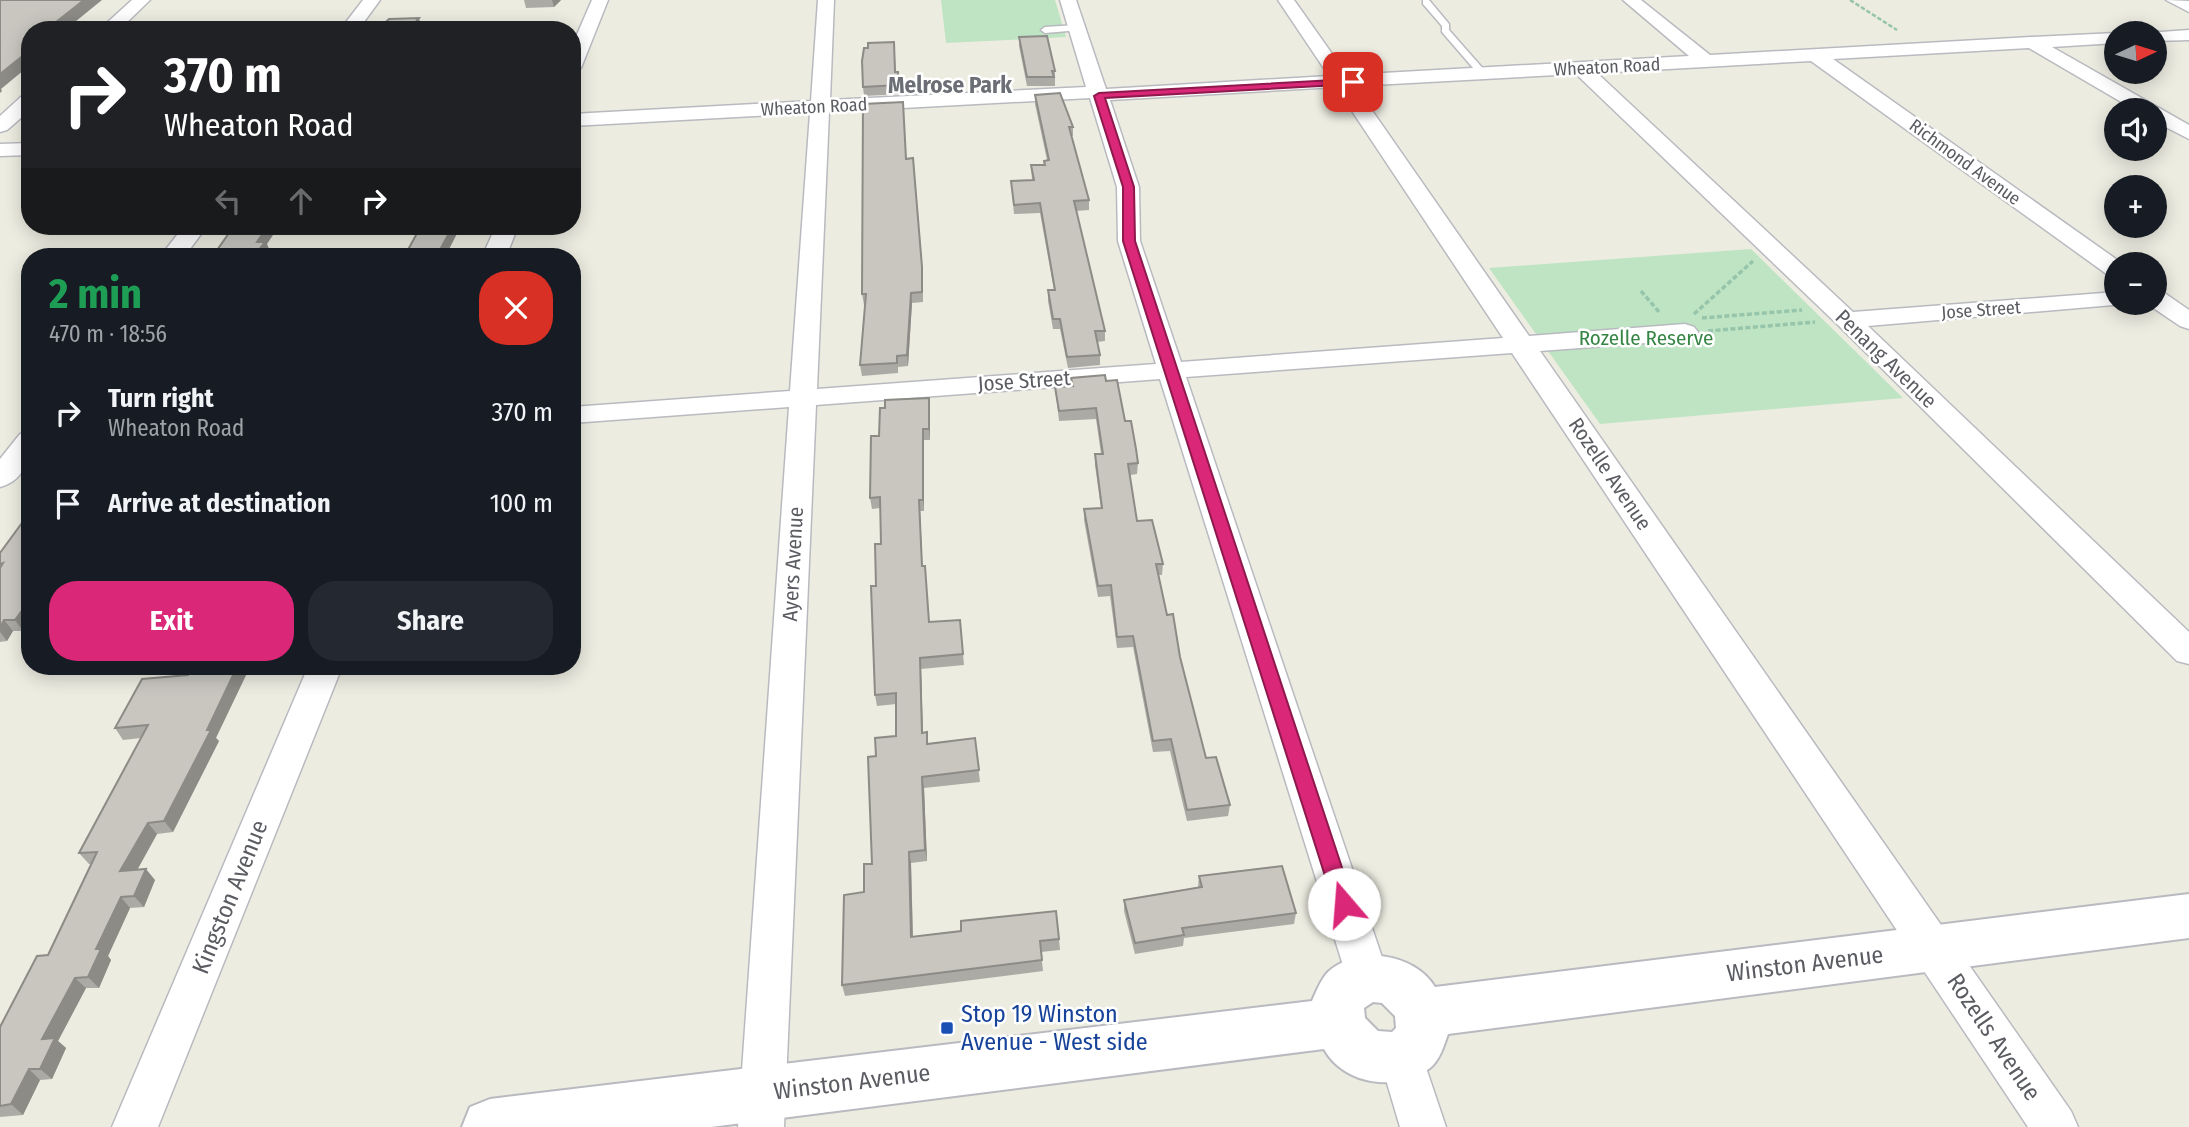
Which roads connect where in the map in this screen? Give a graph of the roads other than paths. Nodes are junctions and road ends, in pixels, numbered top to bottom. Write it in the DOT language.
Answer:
graph roads {
  1 [pos="142,0"];
  2 [pos="372,0"];
  3 [pos="600,0"];
  4 [pos="826,0"];
  5 [pos="1068,0"];
  6 [pos="1286,0"];
  7 [pos="1631,0"];
  8 [pos="2174,0"];
  9 [pos="1426,2"];
  10 [pos="2189,7"];
  11 [pos="118,21"];
  12 [pos="356,21"];
  13 [pos="1077,28"];
  14 [pos="1045,30"];
  15 [pos="2189,35"];
  16 [pos="2167,36"];
  17 [pos="2104,39"];
  18 [pos="2031,42"];
  19 [pos="581,46"];
  20 [pos="1815,55"];
  21 [pos="1707,62"];
  22 [pos="1581,68"];
  23 [pos="1483,74"];
  24 [pos="1342,82"];
  25 [pos="1098,94"];
  26 [pos="2128,98"];
  27 [pos="21,107"];
  28 [pos="820,107"];
  29 [pos="581,120"];
  30 [pos="2167,120"];
  31 [pos="0,125"];
  32 [pos="2189,133"];
  33 [pos="21,149"];
  34 [pos="0,150"];
  35 [pos="2104,261"];
  36 [pos="2189,294"];
  37 [pos="2167,296"];
  38 [pos="2104,300"];
  39 [pos="2167,306"];
  40 [pos="1840,314"];
  41 [pos="2189,321"];
  42 [pos="1675,327"];
  43 [pos="1521,345"];
  44 [pos="1170,370"];
  45 [pos="803,398"];
  46 [pos="581,414"];
  47 [pos="2189,652"];
  48 [pos="322,675"];
  49 [pos="2189,916"];
  50 [pos="1934,948"];
  51 [pos="1368,978"];
  52 [pos="1338,1023"];
  53 [pos="1411,1034"];
  54 [pos="762,1110"];
  55 [pos="135,1127"];
  56 [pos="491,1127"];
  57 [pos="1423,1127"];
  58 [pos="2055,1127"];
  1 -- 11 [label="street"];
  2 -- 12 [label="street"];
  3 -- 19 [label="street"];
  4 -- 28 [label="street, Ayers Avenue"];
  5 -- 13 [label="street"];
  6 -- 24 [label="street, Rozelle Avenue"];
  7 -- 21 [label="street"];
  8 -- 10 [label="street"];
  9 -- 23 [label="lane"];
  13 -- 14 [label="lane"];
  13 -- 25 [label="street"];
  15 -- 16 [label="street"];
  17 -- 18 [label="street, Wheaton Road"];
  18 -- 20 [label="street, Wheaton Road"];
  18 -- 26 [label="street"];
  20 -- 21 [label="street, Wheaton Road"];
  20 -- 35 [label="street, Richmond Avenue"];
  21 -- 22 [label="street, Wheaton Road"];
  22 -- 23 [label="street, Wheaton Road"];
  22 -- 40 [label="street, Penang Avenue"];
  23 -- 24 [label="street, Wheaton Road"];
  24 -- 25 [label="street, Wheaton Road"];
  24 -- 43 [label="street, Rozelle Avenue"];
  25 -- 28 [label="street, Wheaton Road"];
  25 -- 44 [label="street"];
  27 -- 31 [label="street"];
  28 -- 29 [label="street, Wheaton Road"];
  28 -- 45 [label="street, Ayers Avenue"];
  30 -- 32 [label="street"];
  33 -- 34 [label="street"];
  36 -- 37 [label="street"];
  38 -- 40 [label="street, Jose Street"];
  39 -- 41 [label="street"];
  40 -- 47 [label="street, Penang Avenue"];
  42 -- 43 [label="street, Jose Street"];
  43 -- 44 [label="street, Jose Street"];
  43 -- 50 [label="street, Rozelle Avenue"];
  44 -- 45 [label="street, Jose Street"];
  44 -- 51 [label="street"];
  45 -- 46 [label="street, Jose Street"];
  45 -- 54 [label="street, Ayers Avenue"];
  48 -- 55 [label="street, Kingston Avenue"];
  49 -- 50 [label="street, Winston Avenue"];
  50 -- 53 [label="street, Winston Avenue"];
  50 -- 58 [label="street, Rozells Avenue"];
  51 -- 52 [label="street"];
  51 -- 53 [label="street"];
  52 -- 53 [label="street"];
  52 -- 54 [label="street, Winston Avenue"];
  53 -- 57 [label="street"];
  54 -- 56 [label="street, Winston Avenue"];
}
